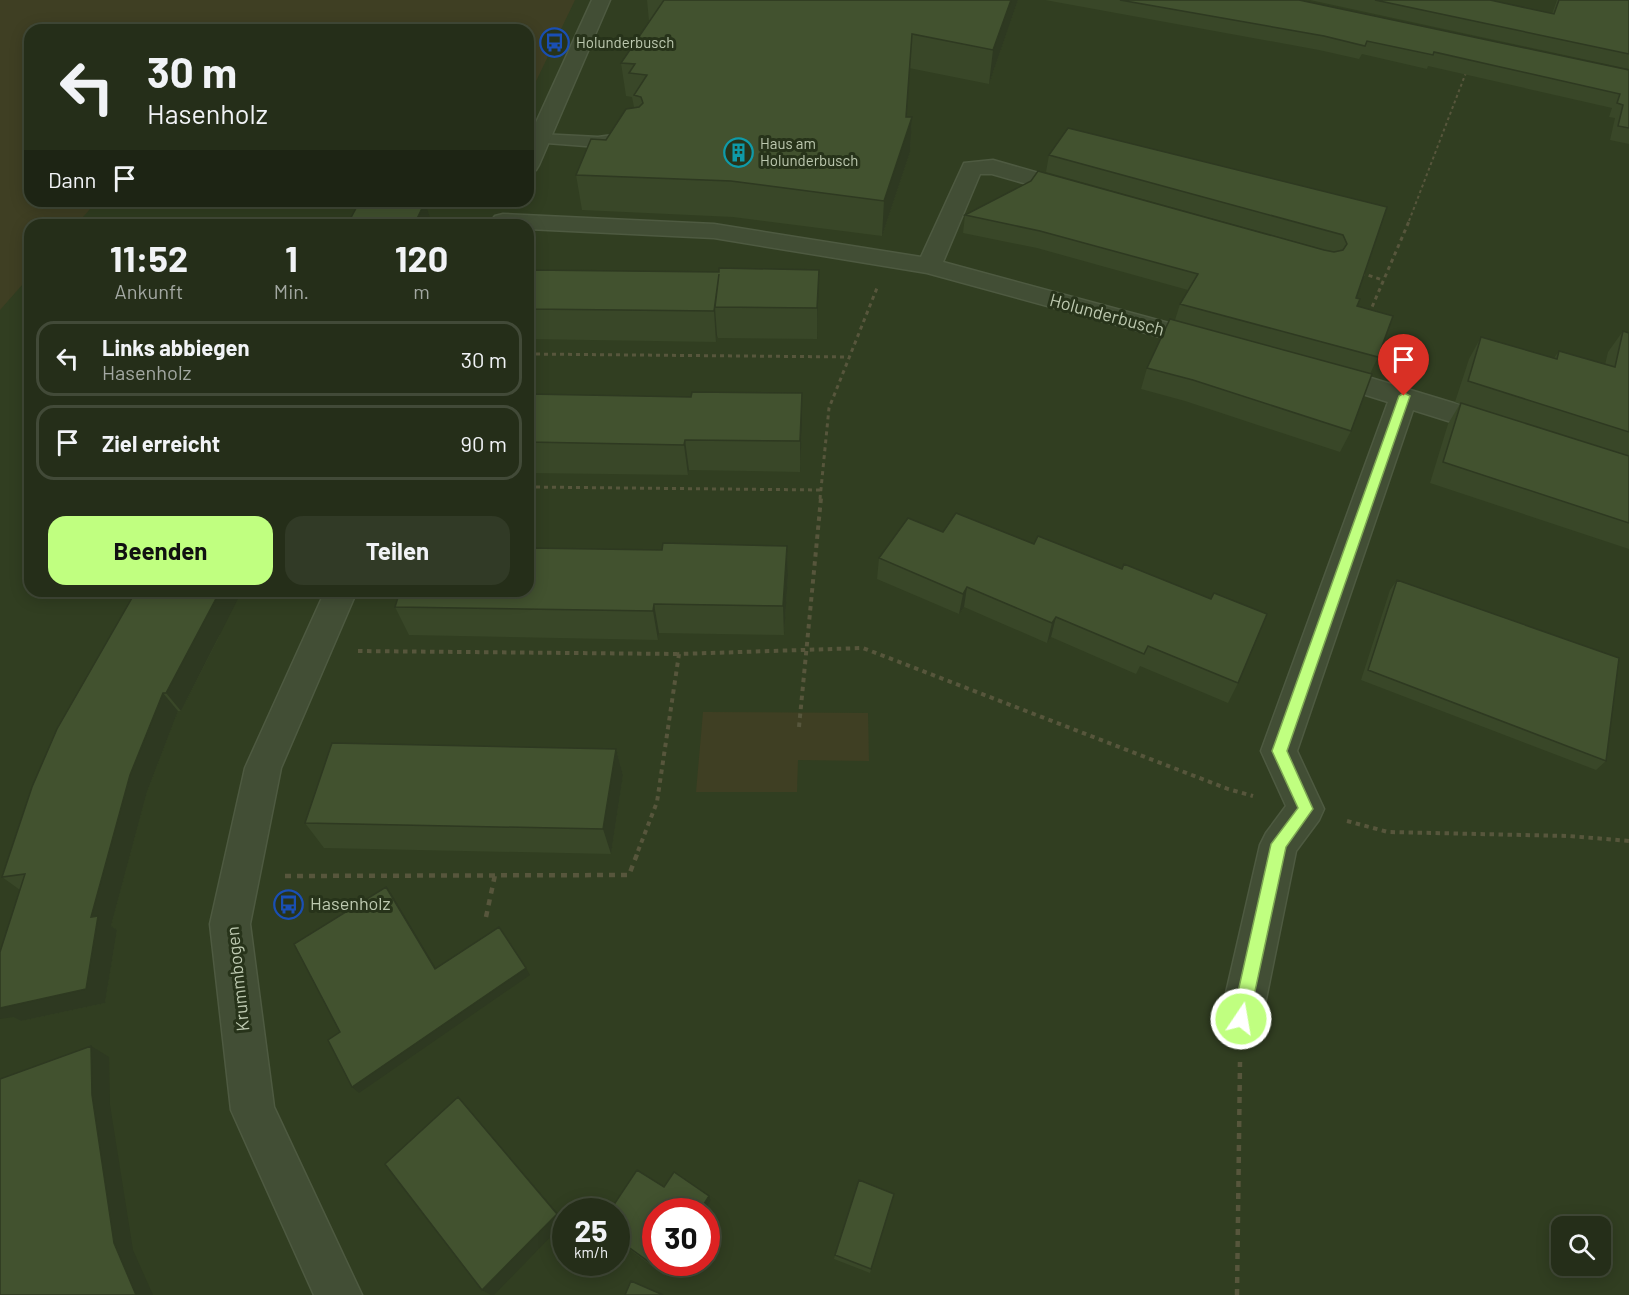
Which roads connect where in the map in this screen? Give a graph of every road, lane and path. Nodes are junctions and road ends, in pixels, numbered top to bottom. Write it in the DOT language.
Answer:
graph roads {
  1 [pos="601,0"];
  2 [pos="1469,66"];
  3 [pos="637,136"];
  4 [pos="540,139"];
  5 [pos="534,152"];
  6 [pos="1096,196"];
  7 [pos="505,216"];
  8 [pos="889,260"];
  9 [pos="929,266"];
  10 [pos="1351,271"];
  11 [pos="1383,280"];
  12 [pos="1228,347"];
  13 [pos="534,354"];
  14 [pos="850,357"];
  15 [pos="1297,366"];
  16 [pos="1343,378"];
  17 [pos="1404,396"];
  18 [pos="1517,433"];
  19 [pos="534,487"];
  20 [pos="821,489"];
  21 [pos="338,597"];
  22 [pos="315,651"];
  23 [pos="806,651"];
  24 [pos="679,654"];
  25 [pos="799,727"];
  26 [pos="1306,809"];
  27 [pos="1629,841"];
  28 [pos="495,874"];
  29 [pos="239,882"];
  30 [pos="486,917"];
  31 [pos="1241,1019"];
  32 [pos="338,1295"];
  33 [pos="1237,1295"];
  1 -- 4 [label="street"];
  2 -- 11 [label="path"];
  3 -- 4 [label="lane"];
  4 -- 5 [label="street"];
  6 -- 9 [label="street"];
  7 -- 8 [label="street, Holunderbusch"];
  8 -- 9 [label="street, Holunderbusch"];
  8 -- 14 [label="path"];
  9 -- 12 [label="street, Holunderbusch"];
  10 -- 11 [label="path"];
  11 -- 16 [label="path"];
  13 -- 14 [label="path"];
  14 -- 20 [label="path"];
  15 -- 16 [label="street"];
  16 -- 17 [label="street"];
  17 -- 18 [label="street"];
  17 -- 26 [label="street"];
  19 -- 20 [label="path"];
  20 -- 23 [label="path"];
  21 -- 22 [label="street, Krummbogen"];
  22 -- 24 [label="path"];
  22 -- 29 [label="street, Krummbogen"];
  23 -- 24 [label="path"];
  23 -- 25 [label="path"];
  23 -- 26 [label="path"];
  24 -- 28 [label="path"];
  26 -- 27 [label="path"];
  26 -- 31 [label="street"];
  28 -- 29 [label="path"];
  28 -- 30 [label="path"];
  29 -- 32 [label="street, Krummbogen"];
  31 -- 33 [label="path"];
}
